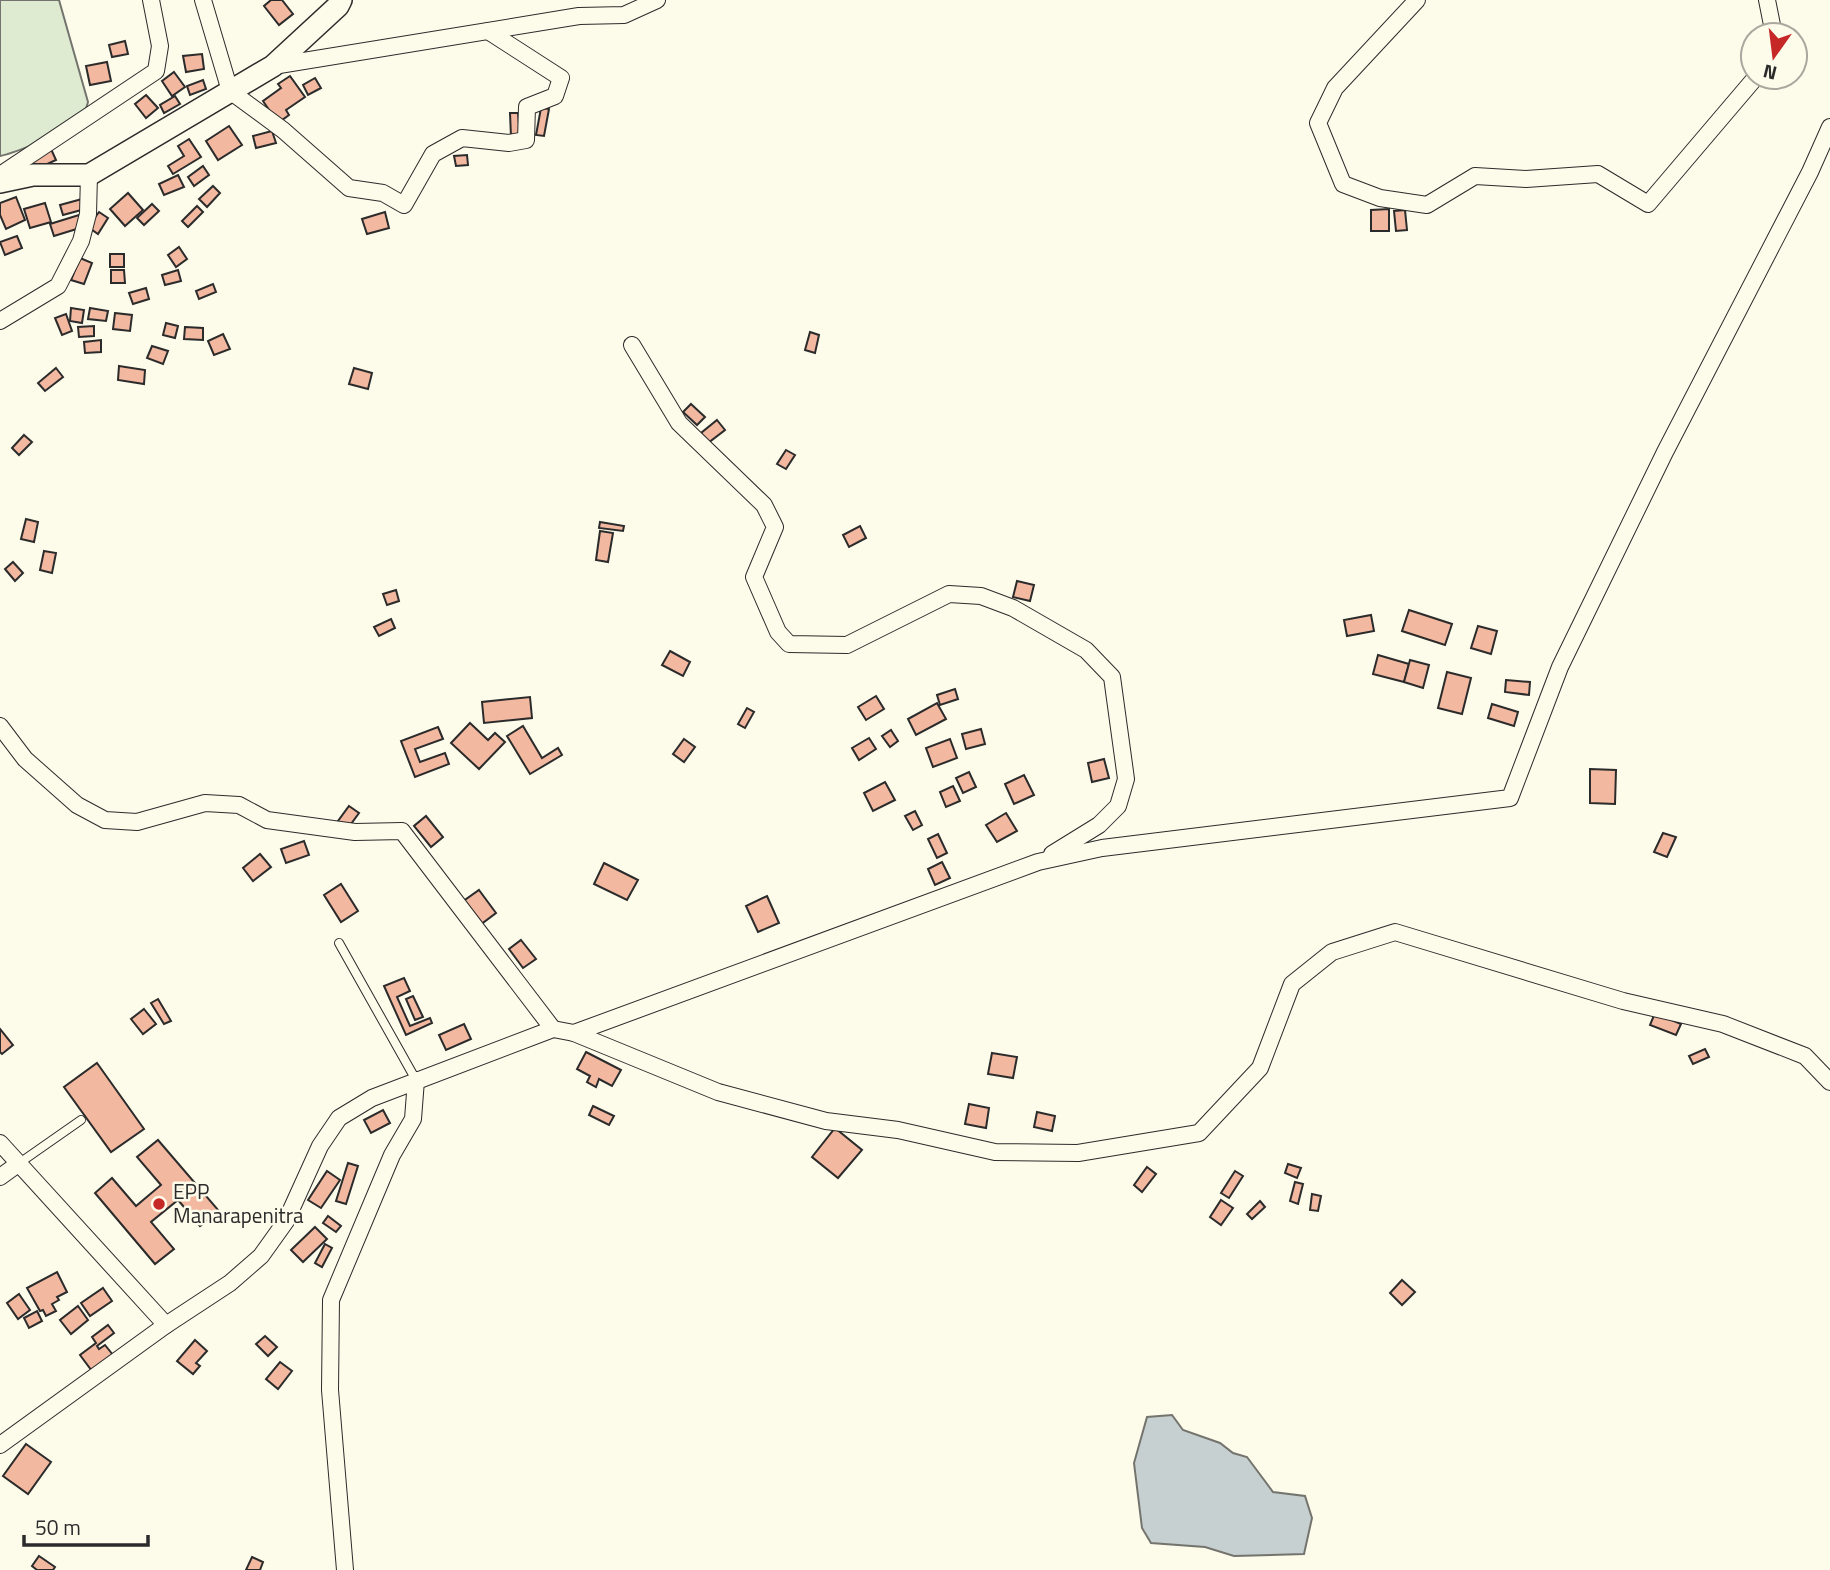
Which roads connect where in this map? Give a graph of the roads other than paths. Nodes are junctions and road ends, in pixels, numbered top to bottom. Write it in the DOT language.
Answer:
graph roads {
  1 [pos="151,0"];
  2 [pos="203,0"];
  3 [pos="341,0"];
  4 [pos="657,0"];
  5 [pos="1417,0"];
  6 [pos="1767,0"];
  7 [pos="1771,21"];
  8 [pos="488,31"];
  9 [pos="273,66"];
  10 [pos="230,91"];
  11 [pos="1744,91"];
  12 [pos="1830,127"];
  13 [pos="0,174"];
  14 [pos="89,175"];
  15 [pos="0,182"];
  16 [pos="0,321"];
  17 [pos="632,345"];
  18 [pos="0,726"];
  19 [pos="1038,862"];
  20 [pos="339,943"];
  21 [pos="553,1029"];
  22 [pos="574,1033"];
  23 [pos="416,1080"];
  24 [pos="1830,1082"];
  25 [pos="81,1120"];
  26 [pos="0,1143"];
  27 [pos="19,1164"];
  28 [pos="0,1177"];
  29 [pos="166,1325"];
  30 [pos="0,1445"];
  31 [pos="345,1570"];
  1 -- 13 [label="street"];
  2 -- 10 [label="street"];
  3 -- 9 [label="street"];
  4 -- 8 [label="street"];
  5 -- 11 [label="street"];
  6 -- 7 [label="street"];
  8 -- 9 [label="street"];
  8 -- 10 [label="street"];
  9 -- 10 [label="street"];
  10 -- 14 [label="street"];
  12 -- 19 [label="street"];
  14 -- 15 [label="street"];
  14 -- 16 [label="street"];
  17 -- 19 [label="street"];
  18 -- 21 [label="street"];
  19 -- 22 [label="street"];
  20 -- 23 [label="lane"];
  21 -- 22 [label="street"];
  21 -- 23 [label="street"];
  22 -- 24 [label="street"];
  23 -- 29 [label="street"];
  23 -- 31 [label="street"];
  25 -- 27 [label="lane"];
  26 -- 27 [label="street"];
  27 -- 28 [label="street"];
  27 -- 29 [label="street"];
  29 -- 30 [label="street"];
}
